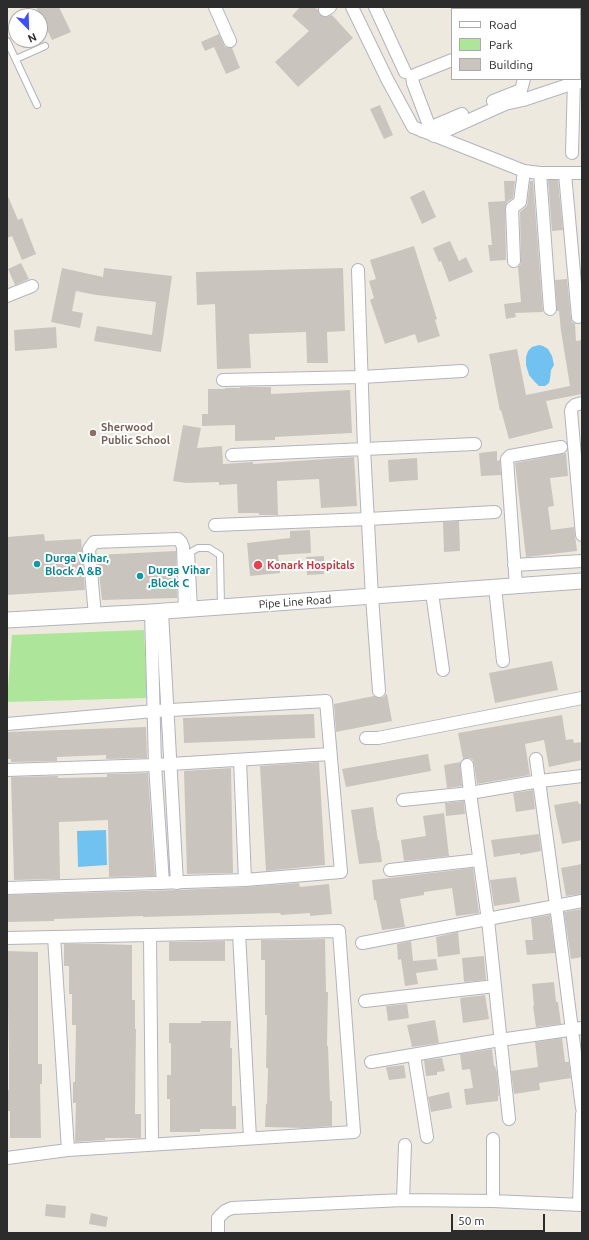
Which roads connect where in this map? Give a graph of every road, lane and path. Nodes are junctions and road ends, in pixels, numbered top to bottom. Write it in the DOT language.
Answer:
graph roads {
  1 [pos="215,7"];
  2 [pos="352,7"];
  3 [pos="375,7"];
  4 [pos="7,41"];
  5 [pos="230,41"];
  6 [pos="41,48"];
  7 [pos="451,52"];
  8 [pos="16,59"];
  9 [pos="451,60"];
  10 [pos="405,72"];
  11 [pos="387,79"];
  12 [pos="524,80"];
  13 [pos="577,81"];
  14 [pos="37,105"];
  15 [pos="428,130"];
  16 [pos="572,154"];
  17 [pos="524,171"];
  18 [pos="540,173"];
  19 [pos="582,173"];
  20 [pos="565,174"];
  21 [pos="514,261"];
  22 [pos="358,270"];
  23 [pos="32,286"];
  24 [pos="7,296"];
  25 [pos="550,308"];
  26 [pos="578,317"];
  27 [pos="462,372"];
  28 [pos="362,377"];
  29 [pos="223,380"];
  30 [pos="582,403"];
  31 [pos="475,444"];
  32 [pos="561,447"];
  33 [pos="364,448"];
  34 [pos="232,455"];
  35 [pos="495,512"];
  36 [pos="368,519"];
  37 [pos="215,525"];
  38 [pos="582,535"];
  39 [pos="582,561"];
  40 [pos="514,565"];
  41 [pos="582,581"];
  42 [pos="516,586"];
  43 [pos="495,588"];
  44 [pos="432,593"];
  45 [pos="372,597"];
  46 [pos="220,607"];
  47 [pos="190,609"];
  48 [pos="156,612"];
  49 [pos="95,616"];
  50 [pos="7,620"];
  51 [pos="503,661"];
  52 [pos="443,670"];
  53 [pos="379,690"];
  54 [pos="582,698"];
  55 [pos="168,710"];
  56 [pos="154,711"];
  57 [pos="7,724"];
  58 [pos="366,738"];
  59 [pos="330,754"];
  60 [pos="536,758"];
  61 [pos="240,760"];
  62 [pos="170,764"];
  63 [pos="155,765"];
  64 [pos="467,765"];
  65 [pos="7,770"];
  66 [pos="582,776"];
  67 [pos="540,781"];
  68 [pos="470,792"];
  69 [pos="403,800"];
  70 [pos="479,860"];
  71 [pos="390,870"];
  72 [pos="245,880"];
  73 [pos="163,883"];
  74 [pos="177,883"];
  75 [pos="7,888"];
  76 [pos="582,901"];
  77 [pos="556,905"];
  78 [pos="488,920"];
  79 [pos="239,933"];
  80 [pos="150,935"];
  81 [pos="54,937"];
  82 [pos="7,938"];
  83 [pos="362,943"];
  84 [pos="495,986"];
  85 [pos="364,1001"];
  86 [pos="577,1029"];
  87 [pos="500,1040"];
  88 [pos="414,1055"];
  89 [pos="371,1062"];
  90 [pos="582,1108"];
  91 [pos="582,1114"];
  92 [pos="509,1119"];
  93 [pos="427,1137"];
  94 [pos="250,1138"];
  95 [pos="493,1139"];
  96 [pos="152,1144"];
  97 [pos="405,1145"];
  98 [pos="68,1150"];
  99 [pos="7,1158"];
  100 [pos="403,1200"];
  101 [pos="493,1201"];
  102 [pos="581,1205"];
  103 [pos="218,1233"];
  1 -- 5 [label="street"];
  2 -- 11 [label="street"];
  3 -- 10 [label="street"];
  4 -- 8 [label="lane"];
  6 -- 8 [label="lane"];
  7 -- 10 [label="street"];
  8 -- 14 [label="lane"];
  9 -- 15 [label="street"];
  10 -- 11 [label="street"];
  11 -- 15 [label="street"];
  12 -- 15 [label="street"];
  13 -- 15 [label="street"];
  13 -- 16 [label="street"];
  15 -- 17 [label="street"];
  17 -- 18 [label="street"];
  17 -- 21 [label="street"];
  18 -- 20 [label="street"];
  18 -- 25 [label="street"];
  19 -- 20 [label="street"];
  20 -- 26 [label="street"];
  22 -- 28 [label="street"];
  23 -- 24 [label="street"];
  27 -- 28 [label="street"];
  28 -- 29 [label="street"];
  28 -- 33 [label="street"];
  30 -- 38 [label="street"];
  31 -- 33 [label="street"];
  32 -- 40 [label="street"];
  33 -- 34 [label="street"];
  33 -- 36 [label="street"];
  35 -- 36 [label="street"];
  36 -- 37 [label="street"];
  36 -- 45 [label="street"];
  39 -- 40 [label="street"];
  40 -- 42 [label="street"];
  41 -- 42 [label="street, Pipe Line Road"];
  42 -- 43 [label="street, Pipe Line Road"];
  43 -- 44 [label="street, Pipe Line Road"];
  43 -- 51 [label="street"];
  44 -- 45 [label="street, Pipe Line Road"];
  44 -- 52 [label="street"];
  45 -- 46 [label="street, Pipe Line Road"];
  45 -- 53 [label="street"];
  46 -- 47 [label="street, Pipe Line Road"];
  46 -- 47 [label="lane"];
  47 -- 48 [label="street, Pipe Line Road"];
  47 -- 49 [label="street"];
  48 -- 49 [label="street, Pipe Line Road"];
  48 -- 55 [label="street"];
  48 -- 56 [label="street"];
  49 -- 50 [label="street, Pipe Line Road"];
  54 -- 58 [label="street"];
  55 -- 56 [label="street"];
  55 -- 59 [label="street"];
  55 -- 62 [label="street"];
  56 -- 57 [label="street"];
  56 -- 63 [label="street"];
  59 -- 61 [label="street"];
  59 -- 72 [label="street"];
  60 -- 67 [label="street"];
  61 -- 62 [label="street"];
  61 -- 72 [label="street"];
  62 -- 63 [label="street"];
  62 -- 74 [label="street"];
  63 -- 65 [label="street"];
  63 -- 73 [label="street"];
  64 -- 68 [label="street"];
  66 -- 67 [label="street"];
  67 -- 68 [label="street"];
  67 -- 77 [label="street"];
  68 -- 69 [label="street"];
  68 -- 70 [label="street"];
  70 -- 71 [label="street"];
  70 -- 78 [label="street"];
  72 -- 74 [label="street"];
  73 -- 74 [label="street"];
  73 -- 75 [label="street"];
  76 -- 77 [label="street"];
  77 -- 78 [label="street"];
  77 -- 86 [label="street"];
  78 -- 83 [label="street"];
  78 -- 84 [label="street"];
  79 -- 80 [label="street"];
  79 -- 94 [label="street"];
  79 -- 94 [label="street"];
  80 -- 81 [label="street"];
  80 -- 96 [label="street"];
  81 -- 82 [label="street"];
  81 -- 98 [label="street"];
  84 -- 85 [label="street"];
  84 -- 87 [label="street"];
  86 -- 87 [label="street"];
  86 -- 90 [label="street"];
  87 -- 88 [label="street"];
  87 -- 92 [label="street"];
  88 -- 89 [label="street"];
  88 -- 93 [label="street"];
  91 -- 102 [label="street"];
  94 -- 96 [label="street"];
  95 -- 101 [label="street"];
  96 -- 98 [label="street"];
  97 -- 100 [label="street"];
  98 -- 99 [label="street"];
  100 -- 101 [label="street"];
  100 -- 103 [label="street"];
  101 -- 102 [label="street"];
}
